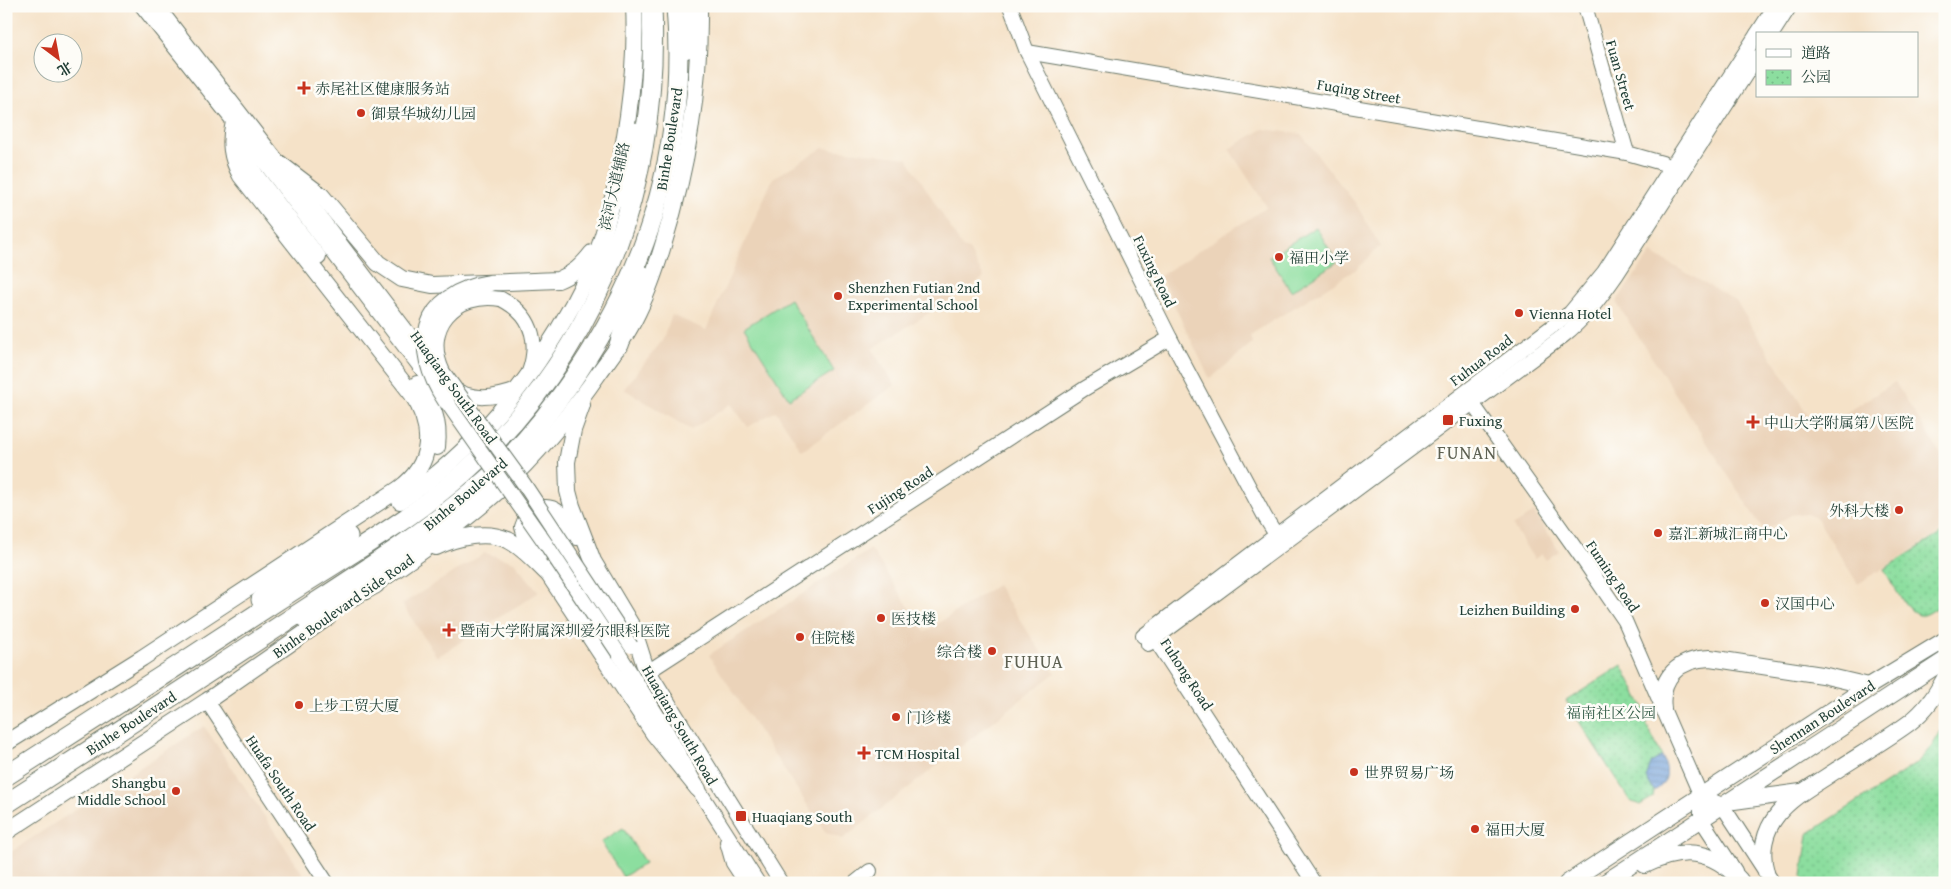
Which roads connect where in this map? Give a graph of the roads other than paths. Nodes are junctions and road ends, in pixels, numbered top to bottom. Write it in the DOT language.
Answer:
graph roads {
  1 [pos="142,6"];
  2 [pos="157,6"];
  3 [pos="634,6"];
  4 [pos="652,6"];
  5 [pos="676,6"];
  6 [pos="695,6"];
  7 [pos="699,6"];
  8 [pos="1010,6"];
  9 [pos="1585,6"];
  10 [pos="1775,6"];
  11 [pos="1790,6"];
  12 [pos="1758,32"];
  13 [pos="1773,32"];
  14 [pos="1756,36"];
  15 [pos="1027,52"];
  16 [pos="1756,58"];
  17 [pos="678,79"];
  18 [pos="651,90"];
  19 [pos="234,122"];
  20 [pos="1627,153"];
  21 [pos="279,163"];
  22 [pos="1677,171"];
  23 [pos="614,200"];
  24 [pos="656,212"];
  25 [pos="603,236"];
  26 [pos="498,283"];
  27 [pos="1170,338"];
  28 [pos="619,345"];
  29 [pos="528,377"];
  30 [pos="590,387"];
  31 [pos="517,390"];
  32 [pos="1468,398"];
  33 [pos="446,401"];
  34 [pos="406,491"];
  35 [pos="348,536"];
  36 [pos="1279,540"];
  37 [pos="593,561"];
  38 [pos="407,562"];
  39 [pos="549,575"];
  40 [pos="265,577"];
  41 [pos="375,584"];
  42 [pos="1149,640"];
  43 [pos="1945,640"];
  44 [pos="205,649"];
  45 [pos="625,650"];
  46 [pos="1945,660"];
  47 [pos="221,664"];
  48 [pos="647,668"];
  49 [pos="1945,678"];
  50 [pos="1869,686"];
  51 [pos="206,701"];
  52 [pos="1663,709"];
  53 [pos="6,743"];
  54 [pos="6,776"];
  55 [pos="698,789"];
  56 [pos="1804,791"];
  57 [pos="1701,796"];
  58 [pos="6,804"];
  59 [pos="1722,805"];
  60 [pos="1701,819"];
  61 [pos="6,832"];
  62 [pos="727,834"];
  63 [pos="870,871"];
  64 [pos="1769,877"];
  65 [pos="1610,878"];
  66 [pos="1741,881"];
  67 [pos="328,883"];
  68 [pos="746,883"];
  69 [pos="758,883"];
  70 [pos="781,883"];
  71 [pos="855,883"];
  72 [pos="1303,883"];
  73 [pos="1314,883"];
  74 [pos="1567,883"];
  1 -- 19 [label="main road, Huaqiang South Road"];
  2 -- 21 [label="main road, Huaqiang South Road"];
  3 -- 23 [label="main road, 滨河大道辅路"];
  4 -- 18 [label="highway, Binhe Boulevard"];
  5 -- 17 [label="highway, Binhe Boulevard"];
  6 -- 17 [label="highway"];
  7 -- 28 [label="main road, Binhe Boulevard Side Road"];
  8 -- 15 [label="main road, Fuxing Road"];
  9 -- 20 [label="main road, Fuan Street"];
  10 -- 12 [label="main road, Fuhua Road"];
  11 -- 13 [label="main road"];
  14 -- 22 [label="main road, Fuhua Road"];
  15 -- 20 [label="main road, Fuqing Street"];
  15 -- 27 [label="main road, Fuxing Road"];
  16 -- 22 [label="main road, Fuhua Road"];
  17 -- 24 [label="highway, Binhe Boulevard"];
  18 -- 23 [label="highway"];
  18 -- 44 [label="highway, Binhe Boulevard"];
  19 -- 33 [label="main road, Huaqiang South Road, bridge"];
  19 -- 34 [label="main road"];
  20 -- 22 [label="main road, Fuqing Street"];
  21 -- 26 [label="main road, bridge"];
  21 -- 31 [label="main road, Huaqiang South Road"];
  22 -- 32 [label="main road, Fuhua Road"];
  23 -- 25 [label="main road, 滨河大道辅路"];
  24 -- 28 [label="highway"];
  24 -- 47 [label="highway, Binhe Boulevard"];
  25 -- 26 [label="main road"];
  25 -- 29 [label="main road, 滨河大道辅路"];
  26 -- 33 [label="main road, bridge"];
  27 -- 36 [label="main road, Fuxing Road"];
  27 -- 48 [label="main road, Fujing Road"];
  28 -- 30 [label="main road, Binhe Boulevard Side Road"];
  29 -- 31 [label="main road"];
  29 -- 45 [label="main road, Huaqiang South Road, bridge"];
  30 -- 37 [label="main road"];
  30 -- 38 [label="main road, Binhe Boulevard Side Road"];
  31 -- 34 [label="main road"];
  32 -- 36 [label="main road, Fuhua Road"];
  32 -- 52 [label="main road, Fuming Road"];
  33 -- 45 [label="main road, Huaqiang South Road, bridge"];
  34 -- 35 [label="main road"];
  34 -- 40 [label="main road"];
  35 -- 40 [label="main road"];
  35 -- 44 [label="highway"];
  36 -- 42 [label="main road, Fuhua Road"];
  37 -- 39 [label="main road"];
  37 -- 48 [label="main road"];
  38 -- 39 [label="main road"];
  38 -- 41 [label="main road, Binhe Boulevard Side Road"];
  39 -- 55 [label="main road"];
  40 -- 53 [label="main road"];
  41 -- 47 [label="highway"];
  41 -- 51 [label="main road, Binhe Boulevard Side Road"];
  42 -- 72 [label="main road, Fuhong Road"];
  42 -- 73 [label="main road, Fuhong Road"];
  43 -- 50 [label="main road, Shennan Boulevard"];
  44 -- 54 [label="highway, Binhe Boulevard"];
  45 -- 48 [label="main road, Huaqiang South Road"];
  45 -- 55 [label="main road, Huaqiang South Road"];
  46 -- 59 [label="main road, Shennan Boulevard"];
  47 -- 58 [label="highway, Binhe Boulevard"];
  48 -- 70 [label="main road, Huaqiang South Road"];
  49 -- 56 [label="main road"];
  50 -- 52 [label="main road"];
  50 -- 57 [label="main road, Shennan Boulevard"];
  51 -- 61 [label="main road, Binhe Boulevard Side Road"];
  51 -- 67 [label="main road, Huafa South Road"];
  52 -- 57 [label="main road, Fuming Road"];
  55 -- 62 [label="main road, Huaqiang South Road"];
  56 -- 59 [label="main road"];
  56 -- 64 [label="main road"];
  57 -- 59 [label="main road"];
  57 -- 60 [label="main road"];
  57 -- 74 [label="main road, Shennan Boulevard"];
  59 -- 60 [label="main road, Shennan Boulevard"];
  59 -- 64 [label="main road"];
  60 -- 65 [label="main road, Shennan Boulevard"];
  60 -- 66 [label="main road"];
  62 -- 68 [label="main road"];
  62 -- 69 [label="main road, Huaqiang South Road"];
  63 -- 71 [label="main road"];
  65 -- 66 [label="main road"];
}
